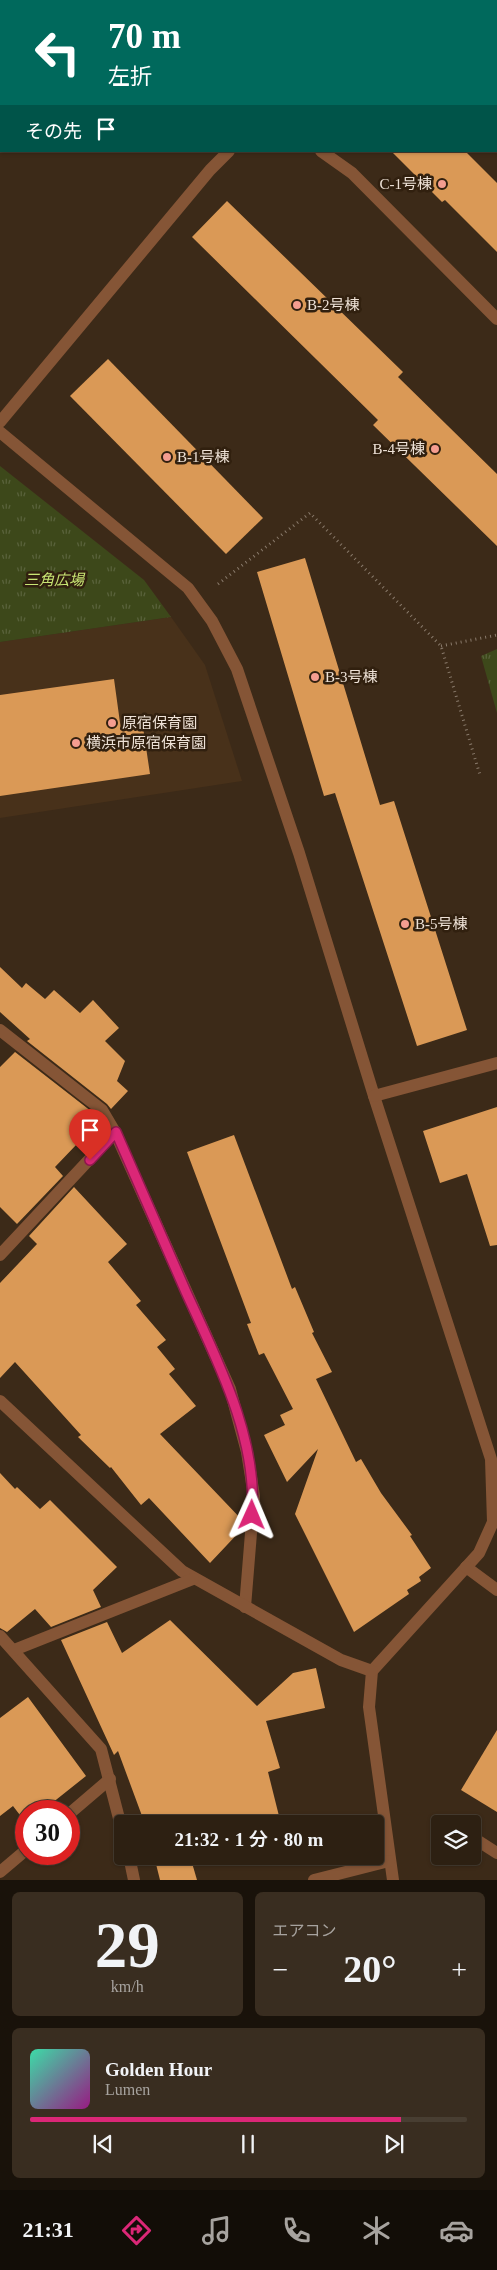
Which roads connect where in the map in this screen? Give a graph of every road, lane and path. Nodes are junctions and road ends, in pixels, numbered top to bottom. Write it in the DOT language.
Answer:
graph roads {
  1 [pos="228,152"];
  2 [pos="322,152"];
  3 [pos="497,319"];
  4 [pos="0,422"];
  5 [pos="0,432"];
  6 [pos="197,600"];
  7 [pos="497,635"];
  8 [pos="441,646"];
  9 [pos="480,775"];
  10 [pos="0,1030"];
  11 [pos="497,1063"];
  12 [pos="374,1096"];
  13 [pos="116,1132"];
  14 [pos="0,1255"];
  15 [pos="0,1401"];
  16 [pos="494,1459"];
  17 [pos="466,1567"];
  18 [pos="193,1579"];
  19 [pos="497,1590"];
  20 [pos="245,1607"];
  21 [pos="0,1636"];
  22 [pos="14,1650"];
  23 [pos="372,1671"];
  24 [pos="110,1779"];
  25 [pos="80,1805"];
  26 [pos="118,1815"];
  27 [pos="481,1842"];
  28 [pos="497,1852"];
  29 [pos="15,1859"];
  30 [pos="389,1861"];
  31 [pos="131,1865"];
  32 [pos="0,1872"];
  33 [pos="134,1880"];
  34 [pos="314,1880"];
  35 [pos="394,1880"];
  1 -- 4 [label="street"];
  2 -- 3 [label="street"];
  5 -- 6 [label="street"];
  6 -- 8 [label="path"];
  6 -- 12 [label="street"];
  7 -- 8 [label="path"];
  8 -- 9 [label="path"];
  10 -- 13 [label="street"];
  11 -- 12 [label="street"];
  12 -- 16 [label="street"];
  13 -- 14 [label="street"];
  13 -- 20 [label="street"];
  15 -- 18 [label="street"];
  16 -- 17 [label="street"];
  17 -- 19 [label="street"];
  17 -- 23 [label="street"];
  18 -- 20 [label="street"];
  18 -- 22 [label="street"];
  20 -- 23 [label="street"];
  21 -- 22 [label="street"];
  22 -- 24 [label="street"];
  23 -- 30 [label="street"];
  24 -- 25 [label="street"];
  24 -- 26 [label="street"];
  27 -- 28 [label="street"];
  29 -- 32 [label="street"];
  30 -- 34 [label="street"];
  30 -- 35 [label="street"];
  31 -- 33 [label="street"];
}
